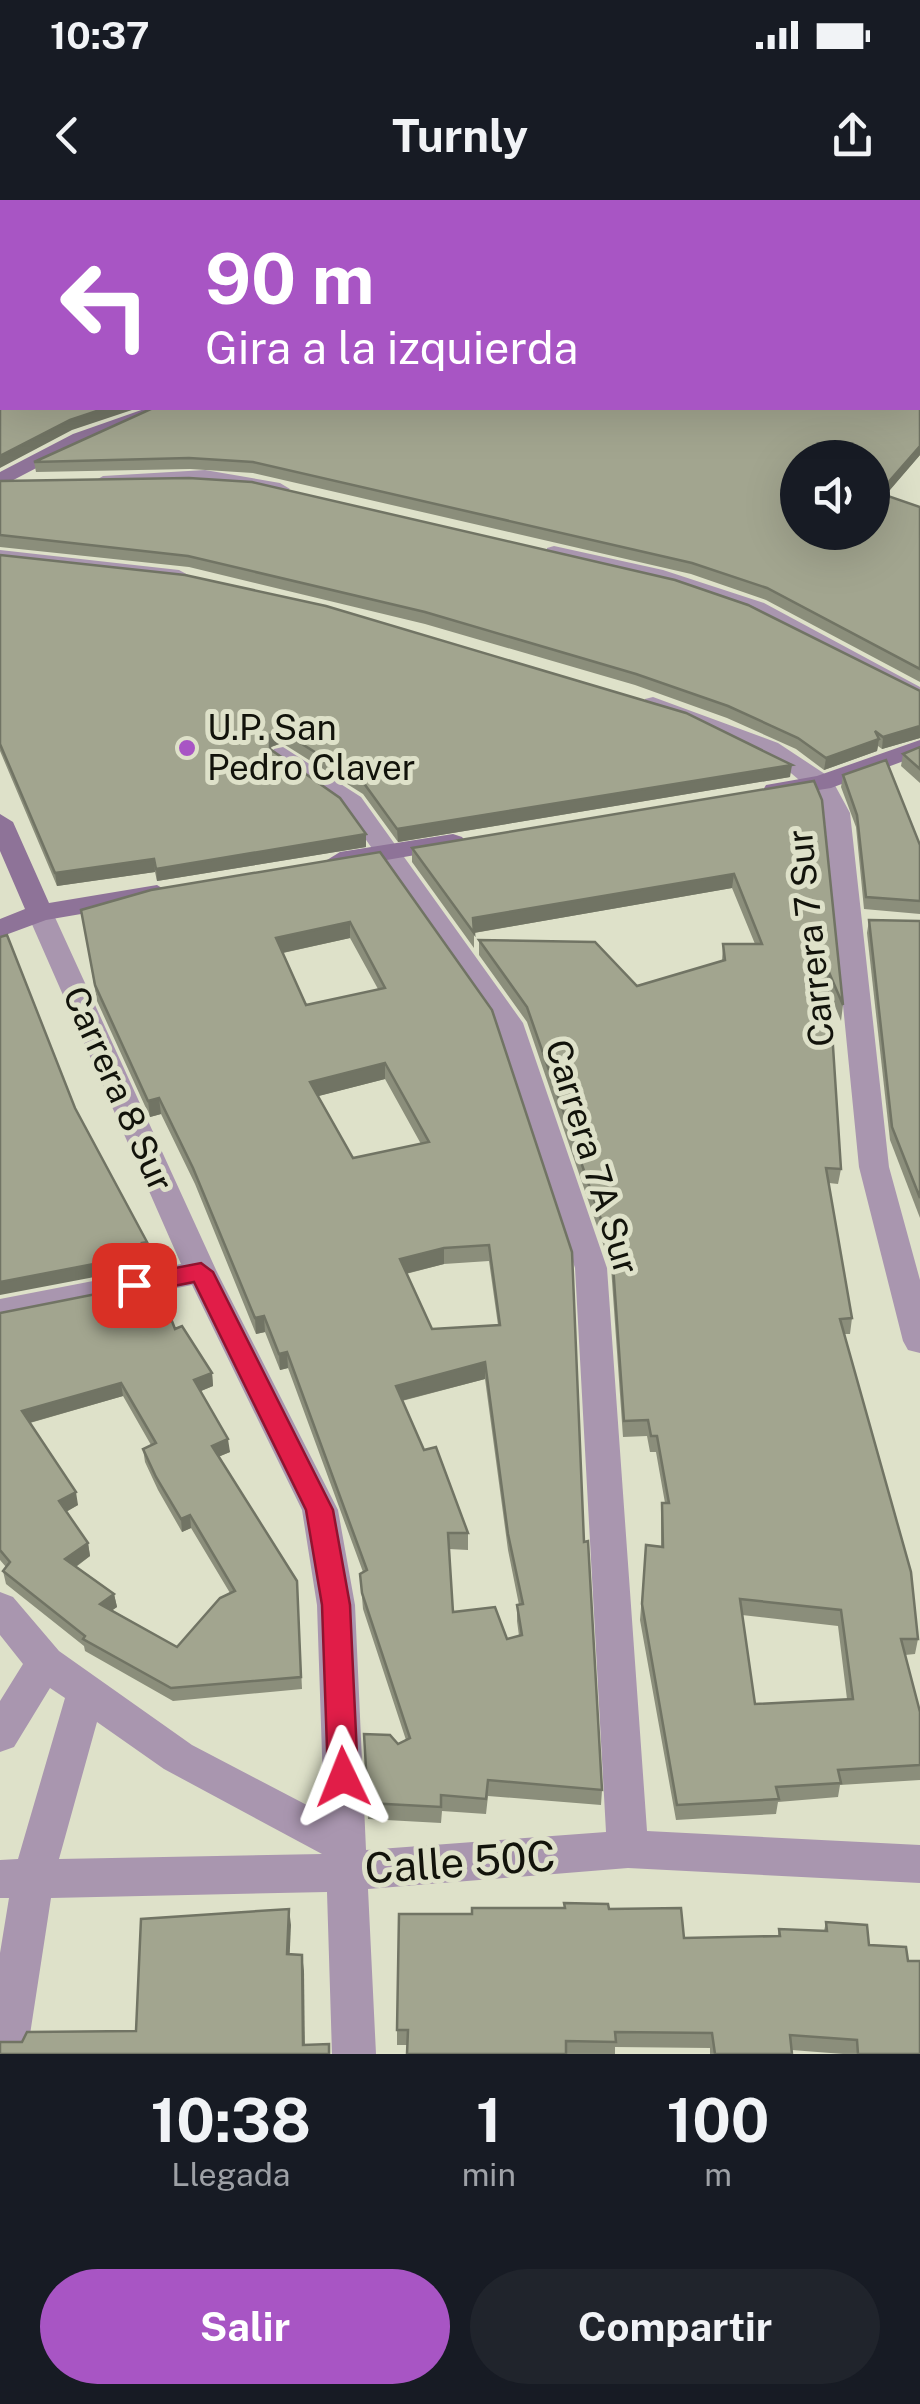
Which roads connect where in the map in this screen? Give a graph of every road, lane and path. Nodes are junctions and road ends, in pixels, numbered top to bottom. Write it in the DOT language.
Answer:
graph roads {
  1 [pos="160,410"];
  2 [pos="0,482"];
  3 [pos="79,484"];
  4 [pos="35,486"];
  5 [pos="308,496"];
  6 [pos="530,547"];
  7 [pos="0,556"];
  8 [pos="205,581"];
  9 [pos="920,696"];
  10 [pos="638,700"];
  11 [pos="920,748"];
  12 [pos="283,754"];
  13 [pos="822,783"];
  14 [pos="743,795"];
  15 [pos="0,822"];
  16 [pos="488,836"];
  17 [pos="390,852"];
  18 [pos="312,865"];
  19 [pos="176,889"];
  20 [pos="40,914"];
  21 [pos="848,921"];
  22 [pos="884,922"];
  23 [pos="0,930"];
  24 [pos="201,1272"];
  25 [pos="0,1312"];
  26 [pos="920,1341"];
  27 [pos="0,1608"];
  28 [pos="45,1663"];
  29 [pos="86,1692"];
  30 [pos="0,1735"];
  31 [pos="628,1849"];
  32 [pos="347,1858"];
  33 [pos="920,1864"];
  34 [pos="17,1877"];
  35 [pos="5,2054"];
  36 [pos="354,2054"];
  1 -- 2 [label="street"];
  2 -- 4 [label="street"];
  3 -- 5 [label="street"];
  6 -- 9 [label="street"];
  7 -- 8 [label="street"];
  10 -- 13 [label="street, Carrera 7 Sur"];
  11 -- 13 [label="street"];
  12 -- 17 [label="street, Carrera 7A Sur"];
  13 -- 14 [label="street"];
  13 -- 21 [label="street, Carrera 7 Sur"];
  15 -- 20 [label="street, Carrera 8 Sur"];
  16 -- 17 [label="street"];
  17 -- 18 [label="street"];
  17 -- 31 [label="street, Carrera 7A Sur"];
  19 -- 20 [label="street"];
  20 -- 23 [label="street"];
  20 -- 24 [label="street, Carrera 8 Sur"];
  21 -- 22 [label="street"];
  21 -- 26 [label="street, Carrera 7 Sur"];
  24 -- 25 [label="street"];
  24 -- 32 [label="street, Carrera 8 Sur"];
  27 -- 28 [label="street"];
  28 -- 29 [label="street"];
  28 -- 30 [label="street"];
  29 -- 32 [label="street"];
  29 -- 34 [label="street"];
  31 -- 32 [label="street, Calle 50C"];
  31 -- 33 [label="street, Calle 50C"];
  32 -- 34 [label="street, Calle 50C"];
  32 -- 36 [label="street, Carrera 8 Sur"];
  34 -- 35 [label="street"];
}
